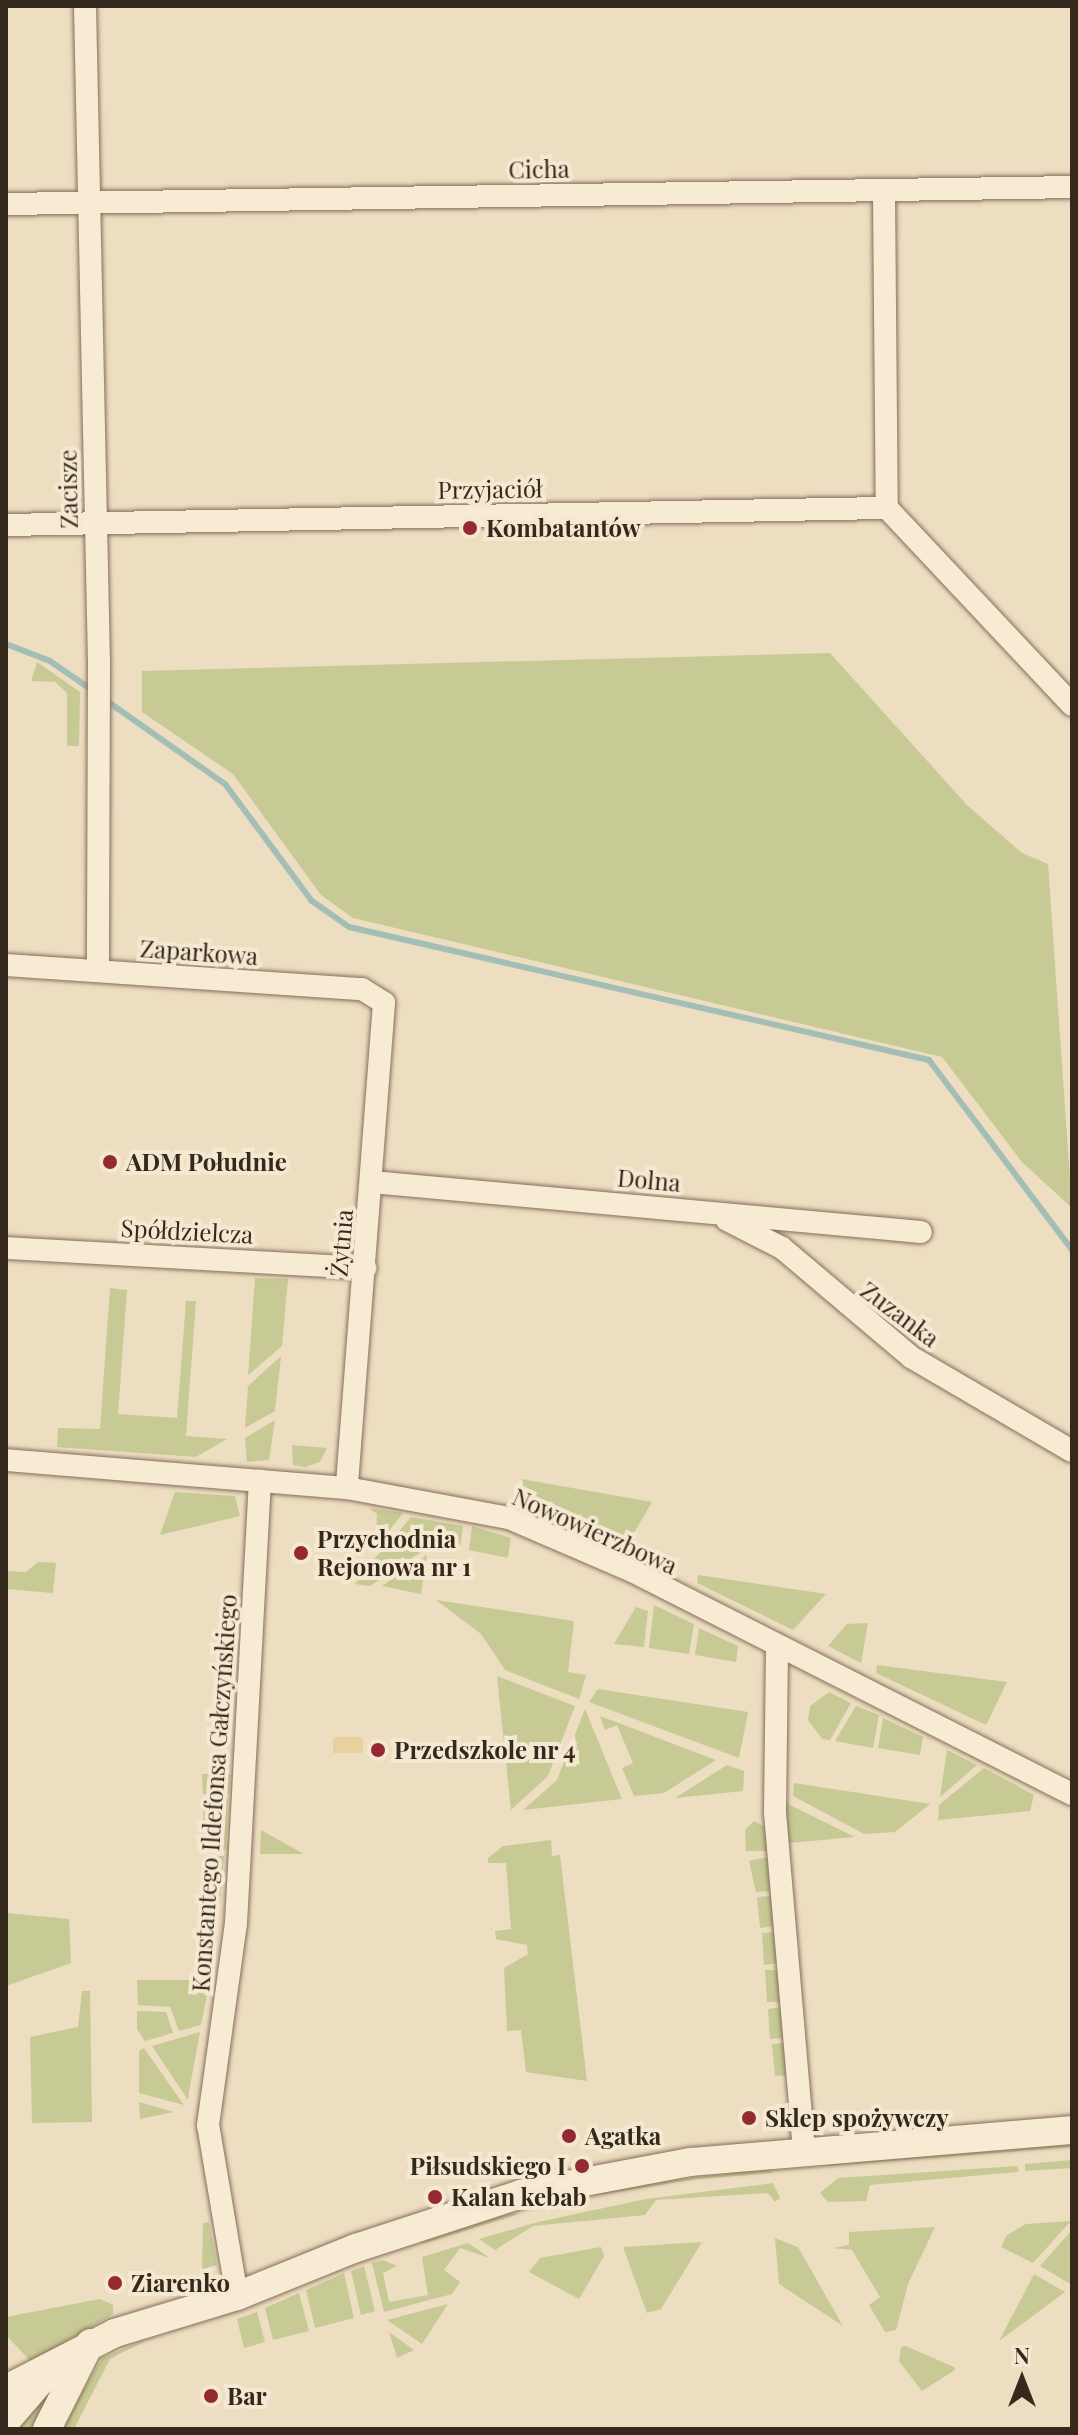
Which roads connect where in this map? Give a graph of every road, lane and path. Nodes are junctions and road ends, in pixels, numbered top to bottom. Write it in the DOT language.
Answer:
graph roads {
  1 [pos="85,6"];
  2 [pos="1072,187"];
  3 [pos="884,192"];
  4 [pos="88,201"];
  5 [pos="6,204"];
  6 [pos="887,508"];
  7 [pos="95,524"];
  8 [pos="6,525"];
  9 [pos="1072,705"];
  10 [pos="6,965"];
  11 [pos="98,971"];
  12 [pos="384,1003"];
  13 [pos="372,1182"];
  14 [pos="703,1211"];
  15 [pos="921,1232"];
  16 [pos="6,1248"];
  17 [pos="365,1268"];
  18 [pos="1072,1451"];
  19 [pos="6,1460"];
  20 [pos="260,1481"];
  21 [pos="347,1488"];
  22 [pos="777,1649"];
  23 [pos="1072,1794"];
  24 [pos="1072,2130"];
  25 [pos="804,2152"];
  26 [pos="237,2296"];
  27 [pos="90,2343"];
  28 [pos="56,2364"];
  29 [pos="6,2389"];
  30 [pos="6,2421"];
  31 [pos="47,2429"];
  1 -- 4 [label="street, Zacisze"];
  2 -- 3 [label="street, Cicha"];
  3 -- 4 [label="street, Cicha"];
  3 -- 6 [label="street"];
  4 -- 5 [label="street, Cicha"];
  4 -- 7 [label="street, Zacisze"];
  6 -- 7 [label="street, Przyjaciół"];
  6 -- 9 [label="street"];
  7 -- 8 [label="street"];
  7 -- 11 [label="street, Zacisze"];
  10 -- 11 [label="street, Zaparkowa"];
  11 -- 12 [label="street, Zaparkowa"];
  12 -- 13 [label="street, Żytnia"];
  13 -- 14 [label="street, Dolna"];
  13 -- 17 [label="street, Żytnia"];
  14 -- 15 [label="street, Dolna"];
  14 -- 18 [label="street, Zuzanka"];
  16 -- 17 [label="street, Spółdzielcza"];
  17 -- 21 [label="street, Żytnia"];
  19 -- 20 [label="street, Nowowierzbowa"];
  20 -- 21 [label="street, Nowowierzbowa"];
  20 -- 26 [label="street, Konstantego Ildefonsa Gałczyńskiego"];
  21 -- 22 [label="street, Nowowierzbowa"];
  22 -- 23 [label="street, Nowowierzbowa"];
  22 -- 25 [label="street"];
  24 -- 25 [label="street"];
  25 -- 26 [label="street"];
  26 -- 27 [label="street"];
  27 -- 28 [label="street"];
  27 -- 31 [label="street"];
  28 -- 29 [label="street"];
  28 -- 30 [label="street"];
}
